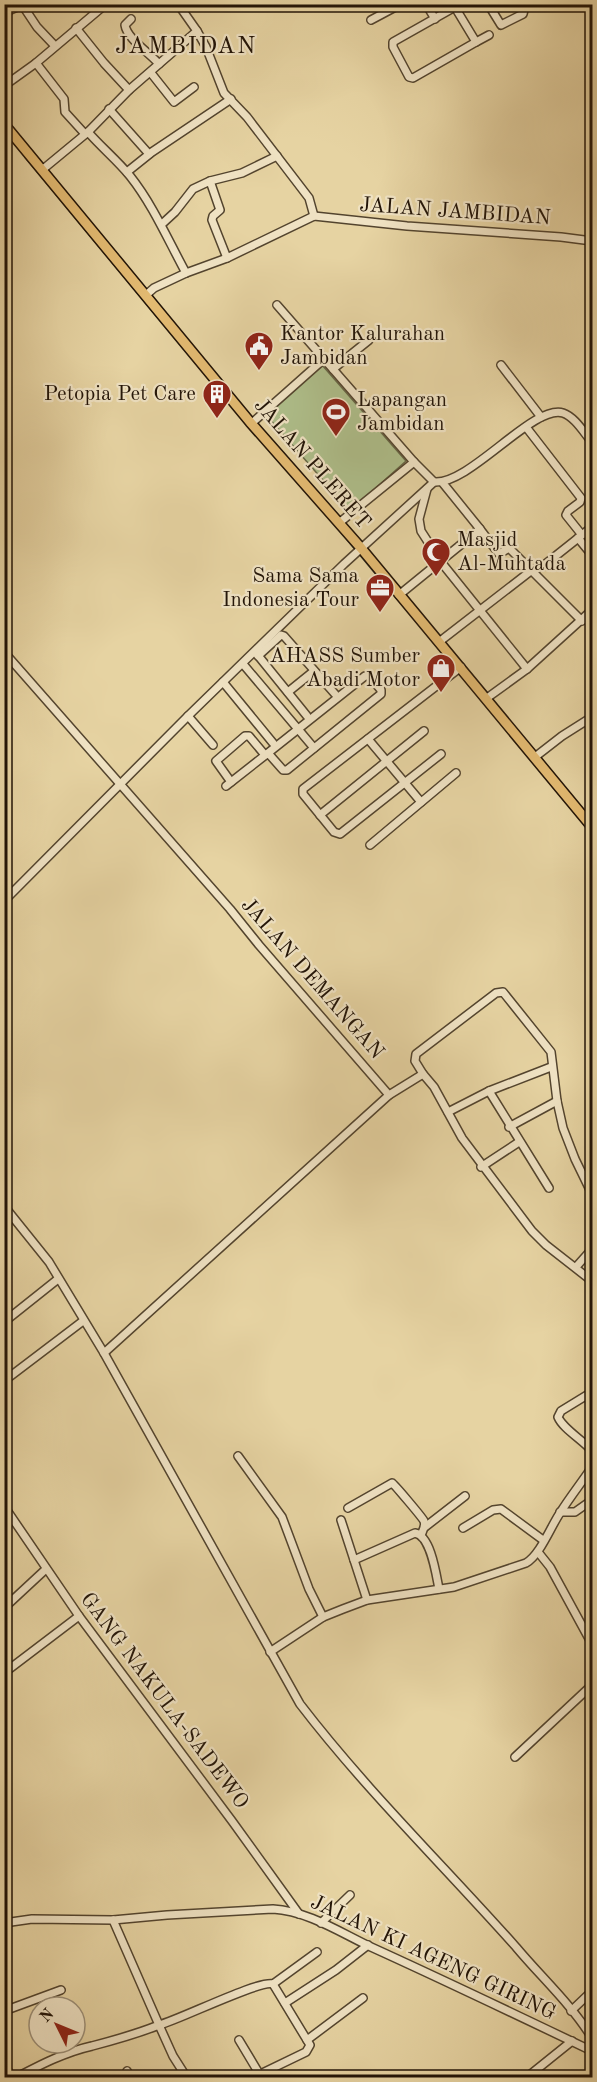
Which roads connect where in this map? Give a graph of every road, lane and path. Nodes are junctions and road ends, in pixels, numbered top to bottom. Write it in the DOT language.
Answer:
graph roads {
  1 [pos="106,4"];
  2 [pos="178,4"];
  3 [pos="401,4"];
  4 [pos="426,4"];
  5 [pos="488,4"];
  6 [pos="521,4"];
  7 [pos="23,5"];
  8 [pos="454,6"];
  9 [pos="4,13"];
  10 [pos="131,19"];
  11 [pos="435,19"];
  12 [pos="371,20"];
  13 [pos="76,28"];
  14 [pos="197,31"];
  15 [pos="489,35"];
  16 [pos="476,42"];
  17 [pos="55,46"];
  18 [pos="36,63"];
  19 [pos="159,64"];
  20 [pos="151,73"];
  21 [pos="4,86"];
  22 [pos="194,87"];
  23 [pos="129,90"];
  24 [pos="231,99"];
  25 [pos="110,109"];
  26 [pos="4,124"];
  27 [pos="86,133"];
  28 [pos="149,154"];
  29 [pos="277,156"];
  30 [pos="42,170"];
  31 [pos="127,172"];
  32 [pos="210,181"];
  33 [pos="314,216"];
  34 [pos="162,224"];
  35 [pos="592,241"];
  36 [pos="227,258"];
  37 [pos="186,273"];
  38 [pos="146,295"];
  39 [pos="278,305"];
  40 [pos="369,340"];
  41 [pos="324,359"];
  42 [pos="501,365"];
  43 [pos="333,369"];
  44 [pos="542,417"];
  45 [pos="252,423"];
  46 [pos="526,427"];
  47 [pos="592,442"];
  48 [pos="414,462"];
  49 [pos="438,482"];
  50 [pos="427,489"];
  51 [pos="339,523"];
  52 [pos="592,527"];
  53 [pos="480,529"];
  54 [pos="580,536"];
  55 [pos="362,547"];
  56 [pos="592,555"];
  57 [pos="441,562"];
  58 [pos="532,570"];
  59 [pos="403,593"];
  60 [pos="592,610"];
  61 [pos="480,611"];
  62 [pos="582,621"];
  63 [pos="442,640"];
  64 [pos="4,652"];
  65 [pos="257,654"];
  66 [pos="243,663"];
  67 [pos="461,667"];
  68 [pos="527,669"];
  69 [pos="314,670"];
  70 [pos="223,682"];
  71 [pos="288,692"];
  72 [pos="334,694"];
  73 [pos="490,695"];
  74 [pos="188,716"];
  75 [pos="307,716"];
  76 [pos="592,717"];
  77 [pos="298,729"];
  78 [pos="424,731"];
  79 [pos="368,739"];
  80 [pos="273,743"];
  81 [pos="213,745"];
  82 [pos="314,747"];
  83 [pos="266,754"];
  84 [pos="441,754"];
  85 [pos="537,755"];
  86 [pos="387,762"];
  87 [pos="456,773"];
  88 [pos="120,783"];
  89 [pos="405,783"];
  90 [pos="421,802"];
  91 [pos="320,815"];
  92 [pos="592,828"];
  93 [pos="370,845"];
  94 [pos="4,901"];
  95 [pos="551,1067"];
  96 [pos="423,1074"];
  97 [pos="489,1091"];
  98 [pos="389,1095"];
  99 [pos="557,1101"];
  100 [pos="448,1112"];
  101 [pos="509,1127"];
  102 [pos="519,1142"];
  103 [pos="481,1167"];
  104 [pos="549,1188"];
  105 [pos="592,1194"];
  106 [pos="4,1206"];
  107 [pos="592,1250"];
  108 [pos="576,1267"];
  109 [pos="58,1279"];
  110 [pos="592,1281"];
  111 [pos="83,1321"];
  112 [pos="4,1322"];
  113 [pos="104,1353"];
  114 [pos="4,1381"];
  115 [pos="592,1392"];
  116 [pos="592,1451"];
  117 [pos="238,1456"];
  118 [pos="592,1467"];
  119 [pos="465,1496"];
  120 [pos="592,1500"];
  121 [pos="4,1506"];
  122 [pos="348,1508"];
  123 [pos="560,1512"];
  124 [pos="341,1520"];
  125 [pos="425,1527"];
  126 [pos="463,1528"];
  127 [pos="422,1535"];
  128 [pos="543,1540"];
  129 [pos="538,1552"];
  130 [pos="354,1560"];
  131 [pos="46,1569"];
  132 [pos="439,1589"];
  133 [pos="367,1600"];
  134 [pos="5,1606"];
  135 [pos="79,1616"];
  136 [pos="323,1617"];
  137 [pos="589,1629"];
  138 [pos="592,1644"];
  139 [pos="270,1652"];
  140 [pos="4,1673"];
  141 [pos="592,1685"];
  142 [pos="515,1756"];
  143 [pos="350,1895"];
  144 [pos="299,1914"];
  145 [pos="113,1920"];
  146 [pos="4,1923"];
  147 [pos="321,1923"];
  148 [pos="368,1945"];
  149 [pos="317,1952"];
  150 [pos="273,1984"];
  151 [pos="61,1990"];
  152 [pos="592,1991"];
  153 [pos="363,1998"];
  154 [pos="285,2003"];
  155 [pos="4,2011"];
  156 [pos="571,2011"];
  157 [pos="159,2025"];
  158 [pos="592,2038"];
  159 [pos="239,2040"];
  160 [pos="308,2040"];
  161 [pos="572,2041"];
  162 [pos="592,2051"];
  163 [pos="4,2064"];
  164 [pos="256,2076"];
  165 [pos="14,2078"];
  166 [pos="187,2078"];
  167 [pos="526,2078"];
  1 -- 13 [label="street"];
  2 -- 14 [label="street"];
  3 -- 12 [label="street"];
  4 -- 11 [label="street"];
  5 -- 6 [label="street"];
  7 -- 9 [label="street"];
  7 -- 17 [label="street"];
  8 -- 11 [label="street"];
  8 -- 16 [label="street"];
  10 -- 19 [label="street"];
  11 -- 16 [label="street"];
  13 -- 17 [label="street"];
  13 -- 23 [label="street"];
  14 -- 19 [label="street"];
  14 -- 24 [label="street"];
  15 -- 16 [label="street"];
  17 -- 18 [label="street"];
  18 -- 21 [label="street"];
  18 -- 27 [label="street"];
  19 -- 20 [label="street"];
  20 -- 22 [label="street"];
  20 -- 23 [label="street"];
  23 -- 25 [label="street"];
  24 -- 28 [label="street"];
  24 -- 29 [label="street"];
  25 -- 27 [label="street"];
  25 -- 28 [label="street"];
  26 -- 30 [label="main road, JALAN PLERET"];
  27 -- 30 [label="street"];
  27 -- 31 [label="street"];
  28 -- 31 [label="street"];
  29 -- 32 [label="street"];
  29 -- 33 [label="street"];
  30 -- 38 [label="main road, JALAN PLERET"];
  31 -- 34 [label="street"];
  32 -- 34 [label="street"];
  32 -- 36 [label="street"];
  33 -- 35 [label="street, JALAN JAMBIDAN"];
  33 -- 36 [label="street"];
  34 -- 37 [label="street"];
  36 -- 37 [label="street"];
  37 -- 38 [label="street"];
  38 -- 45 [label="main road, JALAN PLERET"];
  39 -- 41 [label="street"];
  40 -- 43 [label="street"];
  41 -- 43 [label="street"];
  41 -- 45 [label="street"];
  42 -- 44 [label="street"];
  43 -- 48 [label="street"];
  44 -- 46 [label="street"];
  44 -- 47 [label="street"];
  45 -- 51 [label="main road, JALAN PLERET"];
  46 -- 49 [label="street"];
  46 -- 54 [label="street"];
  48 -- 49 [label="street"];
  48 -- 51 [label="street"];
  49 -- 50 [label="street"];
  49 -- 53 [label="street"];
  50 -- 55 [label="street"];
  50 -- 57 [label="street"];
  51 -- 55 [label="main road, JALAN PLERET"];
  52 -- 54 [label="street"];
  53 -- 57 [label="street"];
  53 -- 58 [label="street"];
  54 -- 56 [label="street"];
  54 -- 58 [label="street"];
  55 -- 59 [label="main road, JALAN PLERET"];
  55 -- 65 [label="street"];
  57 -- 59 [label="street"];
  57 -- 61 [label="street"];
  58 -- 61 [label="street"];
  58 -- 62 [label="street"];
  59 -- 63 [label="main road, JALAN PLERET"];
  60 -- 62 [label="street"];
  61 -- 63 [label="street"];
  61 -- 68 [label="street"];
  62 -- 68 [label="street"];
  63 -- 67 [label="main road, JALAN PLERET"];
  64 -- 88 [label="street, JALAN DEMANGAN"];
  65 -- 66 [label="street"];
  65 -- 69 [label="street"];
  65 -- 71 [label="street"];
  66 -- 70 [label="street"];
  66 -- 77 [label="street"];
  67 -- 73 [label="main road, JALAN PLERET"];
  67 -- 79 [label="street"];
  68 -- 73 [label="street"];
  69 -- 71 [label="street"];
  69 -- 72 [label="street"];
  70 -- 74 [label="street"];
  70 -- 80 [label="street"];
  71 -- 75 [label="street"];
  73 -- 85 [label="main road, JALAN PLERET"];
  74 -- 81 [label="street"];
  74 -- 88 [label="street"];
  76 -- 85 [label="street"];
  77 -- 82 [label="street"];
  77 -- 82 [label="street"];
  77 -- 83 [label="street"];
  78 -- 86 [label="street"];
  79 -- 86 [label="street"];
  79 -- 91 [label="street"];
  82 -- 83 [label="street"];
  83 -- 83 [label="street"];
  84 -- 89 [label="street"];
  85 -- 92 [label="main road, JALAN PLERET"];
  86 -- 89 [label="street"];
  86 -- 91 [label="street"];
  87 -- 90 [label="street"];
  88 -- 94 [label="street"];
  88 -- 98 [label="street, JALAN DEMANGAN"];
  89 -- 90 [label="street"];
  89 -- 91 [label="street"];
  90 -- 93 [label="street"];
  95 -- 96 [label="street"];
  95 -- 97 [label="street"];
  95 -- 99 [label="street"];
  96 -- 98 [label="street"];
  96 -- 100 [label="street"];
  97 -- 100 [label="street"];
  97 -- 101 [label="street"];
  98 -- 113 [label="street"];
  99 -- 101 [label="street"];
  99 -- 105 [label="street"];
  100 -- 103 [label="street"];
  101 -- 102 [label="street"];
  102 -- 103 [label="street"];
  102 -- 104 [label="street"];
  103 -- 108 [label="street"];
  106 -- 109 [label="street"];
  107 -- 108 [label="street"];
  108 -- 110 [label="street"];
  109 -- 111 [label="street"];
  109 -- 112 [label="street"];
  111 -- 113 [label="street"];
  111 -- 114 [label="street"];
  113 -- 139 [label="street"];
  115 -- 116 [label="street"];
  117 -- 136 [label="street"];
  118 -- 123 [label="street"];
  119 -- 125 [label="street"];
  120 -- 123 [label="street"];
  121 -- 131 [label="street, GANG NAKULA-SADEWO"];
  122 -- 125 [label="street"];
  123 -- 128 [label="street"];
  124 -- 130 [label="street"];
  125 -- 127 [label="street"];
  126 -- 128 [label="street"];
  127 -- 130 [label="street"];
  127 -- 132 [label="street"];
  128 -- 129 [label="street"];
  129 -- 132 [label="street"];
  129 -- 137 [label="street"];
  130 -- 133 [label="street"];
  131 -- 134 [label="street"];
  131 -- 135 [label="street, GANG NAKULA-SADEWO"];
  132 -- 133 [label="street"];
  133 -- 136 [label="street"];
  135 -- 140 [label="street"];
  135 -- 144 [label="street, GANG NAKULA-SADEWO"];
  136 -- 139 [label="street"];
  137 -- 138 [label="street"];
  139 -- 156 [label="street"];
  141 -- 142 [label="street"];
  143 -- 147 [label="street"];
  144 -- 145 [label="street, JALAN KI AGENG GIRING"];
  144 -- 147 [label="street, JALAN KI AGENG GIRING"];
  145 -- 146 [label="street, JALAN KI AGENG GIRING"];
  145 -- 157 [label="street"];
  147 -- 148 [label="street, JALAN KI AGENG GIRING"];
  148 -- 154 [label="street"];
  148 -- 161 [label="street, JALAN KI AGENG GIRING"];
  149 -- 150 [label="street"];
  150 -- 154 [label="street"];
  150 -- 157 [label="street"];
  151 -- 155 [label="street"];
  152 -- 156 [label="street"];
  153 -- 160 [label="street"];
  154 -- 160 [label="street"];
  156 -- 158 [label="street"];
  157 -- 165 [label="street"];
  157 -- 166 [label="street"];
  159 -- 164 [label="street"];
  160 -- 164 [label="street"];
  161 -- 162 [label="street, JALAN KI AGENG GIRING"];
  161 -- 167 [label="street"];
  163 -- 165 [label="street"];
}
